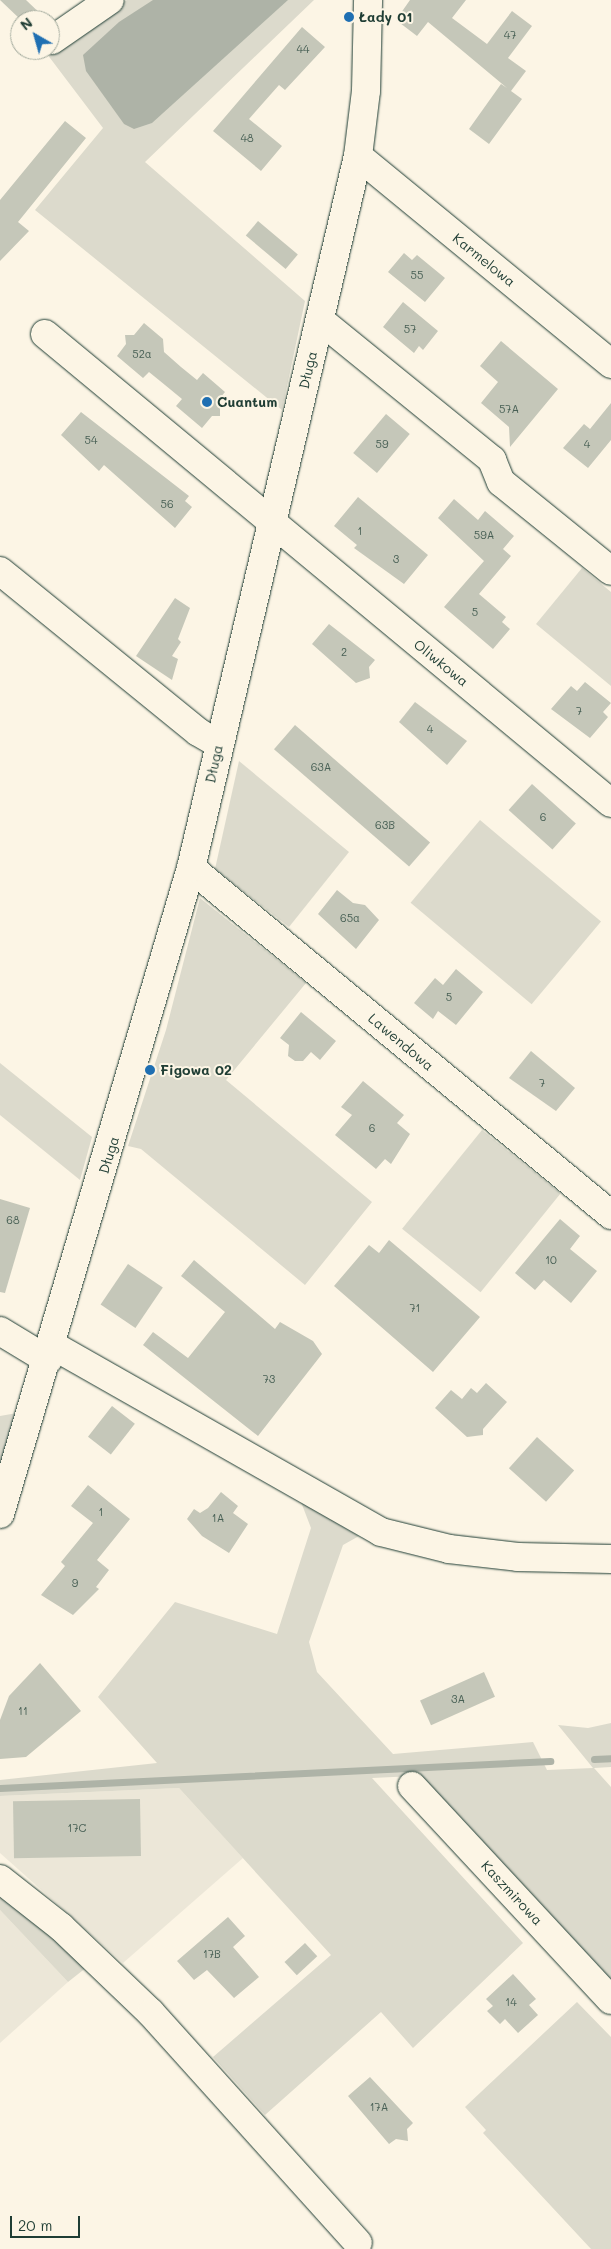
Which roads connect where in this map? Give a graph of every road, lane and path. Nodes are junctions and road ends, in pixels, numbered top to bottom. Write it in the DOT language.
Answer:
graph roads {
  1 [pos="110,0"];
  2 [pos="368,0"];
  3 [pos="60,34"];
  4 [pos="358,156"];
  5 [pos="320,320"];
  6 [pos="45,334"];
  7 [pos="611,364"];
  8 [pos="272,524"];
  9 [pos="0,571"];
  10 [pos="611,571"];
  11 [pos="219,744"];
  12 [pos="611,803"];
  13 [pos="191,868"];
  14 [pos="611,1215"];
  15 [pos="0,1330"];
  16 [pos="50,1352"];
  17 [pos="0,1514"];
  18 [pos="611,1559"];
  19 [pos="412,1786"];
  20 [pos="0,1879"];
  21 [pos="611,2000"];
  22 [pos="358,2243"];
  1 -- 3 [label="street"];
  2 -- 4 [label="street, Długa"];
  4 -- 5 [label="street, Długa"];
  4 -- 7 [label="street, Karmelowa"];
  5 -- 8 [label="street, Długa"];
  5 -- 10 [label="street"];
  6 -- 8 [label="street, Oliwkowa"];
  8 -- 11 [label="street, Długa"];
  8 -- 12 [label="street, Oliwkowa"];
  9 -- 11 [label="street"];
  11 -- 13 [label="street, Długa"];
  13 -- 14 [label="street, Lawendowa"];
  13 -- 16 [label="street, Długa"];
  15 -- 16 [label="street"];
  16 -- 17 [label="street, Długa"];
  16 -- 18 [label="street"];
  19 -- 21 [label="street, Kaszmirowa"];
  20 -- 22 [label="street"];
}
